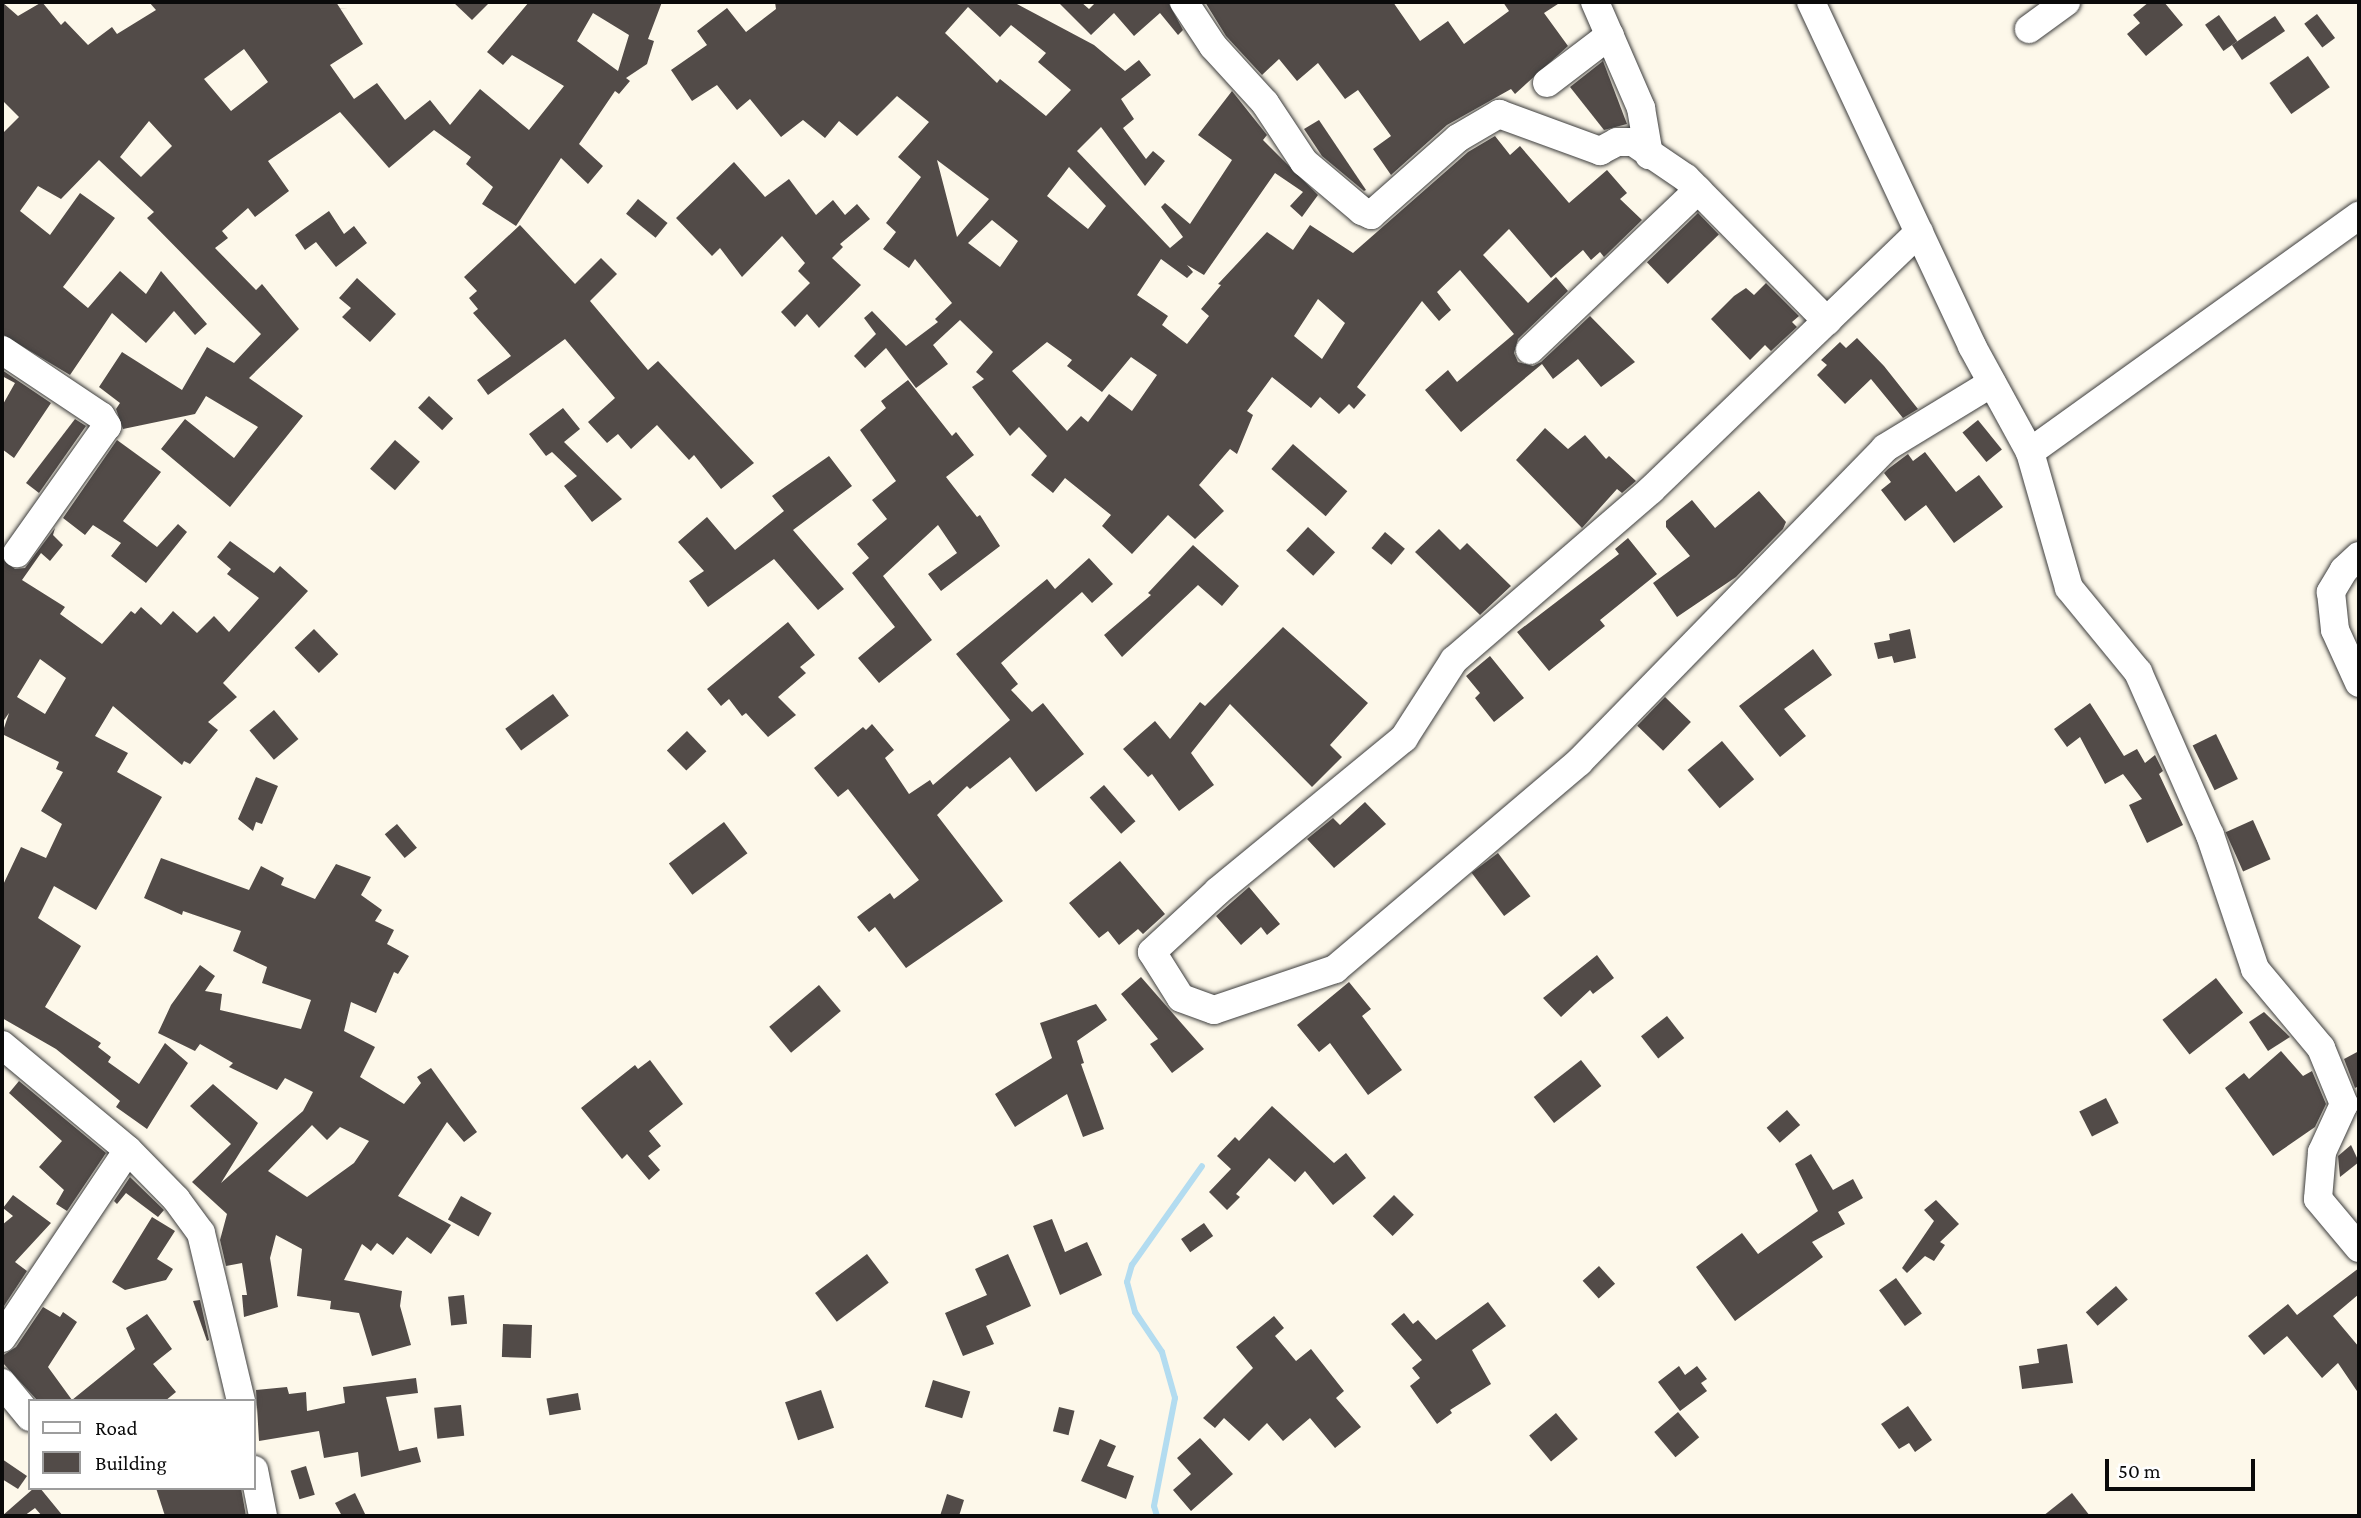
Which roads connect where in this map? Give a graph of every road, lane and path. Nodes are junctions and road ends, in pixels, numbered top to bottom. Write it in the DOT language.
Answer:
graph roads {
  1 [pos="1184,2"];
  2 [pos="1595,2"];
  3 [pos="1811,2"];
  4 [pos="2066,2"];
  5 [pos="2029,29"];
  6 [pos="1609,35"];
  7 [pos="1547,83"];
  8 [pos="1649,155"];
  9 [pos="1698,190"];
  10 [pos="2359,216"];
  11 [pos="1919,233"];
  12 [pos="1827,321"];
  13 [pos="2,350"];
  14 [pos="1530,350"];
  15 [pos="1992,383"];
  16 [pos="2031,452"];
  17 [pos="17,553"];
  18 [pos="2359,556"];
  19 [pos="2359,683"];
  20 [pos="2,1045"];
  21 [pos="128,1150"];
  22 [pos="2359,1248"];
  23 [pos="2,1338"];
  24 [pos="2,1383"];
  25 [pos="241,1399"];
  26 [pos="28,1415"];
  27 [pos="256,1482"];
  28 [pos="262,1516"];
  1 -- 8 [label="street"];
  2 -- 6 [label="street"];
  3 -- 11 [label="street"];
  4 -- 5 [label="street"];
  6 -- 7 [label="street"];
  6 -- 8 [label="street"];
  8 -- 9 [label="street"];
  9 -- 12 [label="street"];
  9 -- 14 [label="street"];
  10 -- 16 [label="street"];
  11 -- 12 [label="street"];
  11 -- 15 [label="street"];
  12 -- 15 [label="street"];
  13 -- 17 [label="street"];
  15 -- 16 [label="street"];
  16 -- 22 [label="street"];
  18 -- 19 [label="street"];
  20 -- 21 [label="street"];
  21 -- 23 [label="street"];
  21 -- 25 [label="street"];
  24 -- 26 [label="street"];
  27 -- 28 [label="street"];
}
